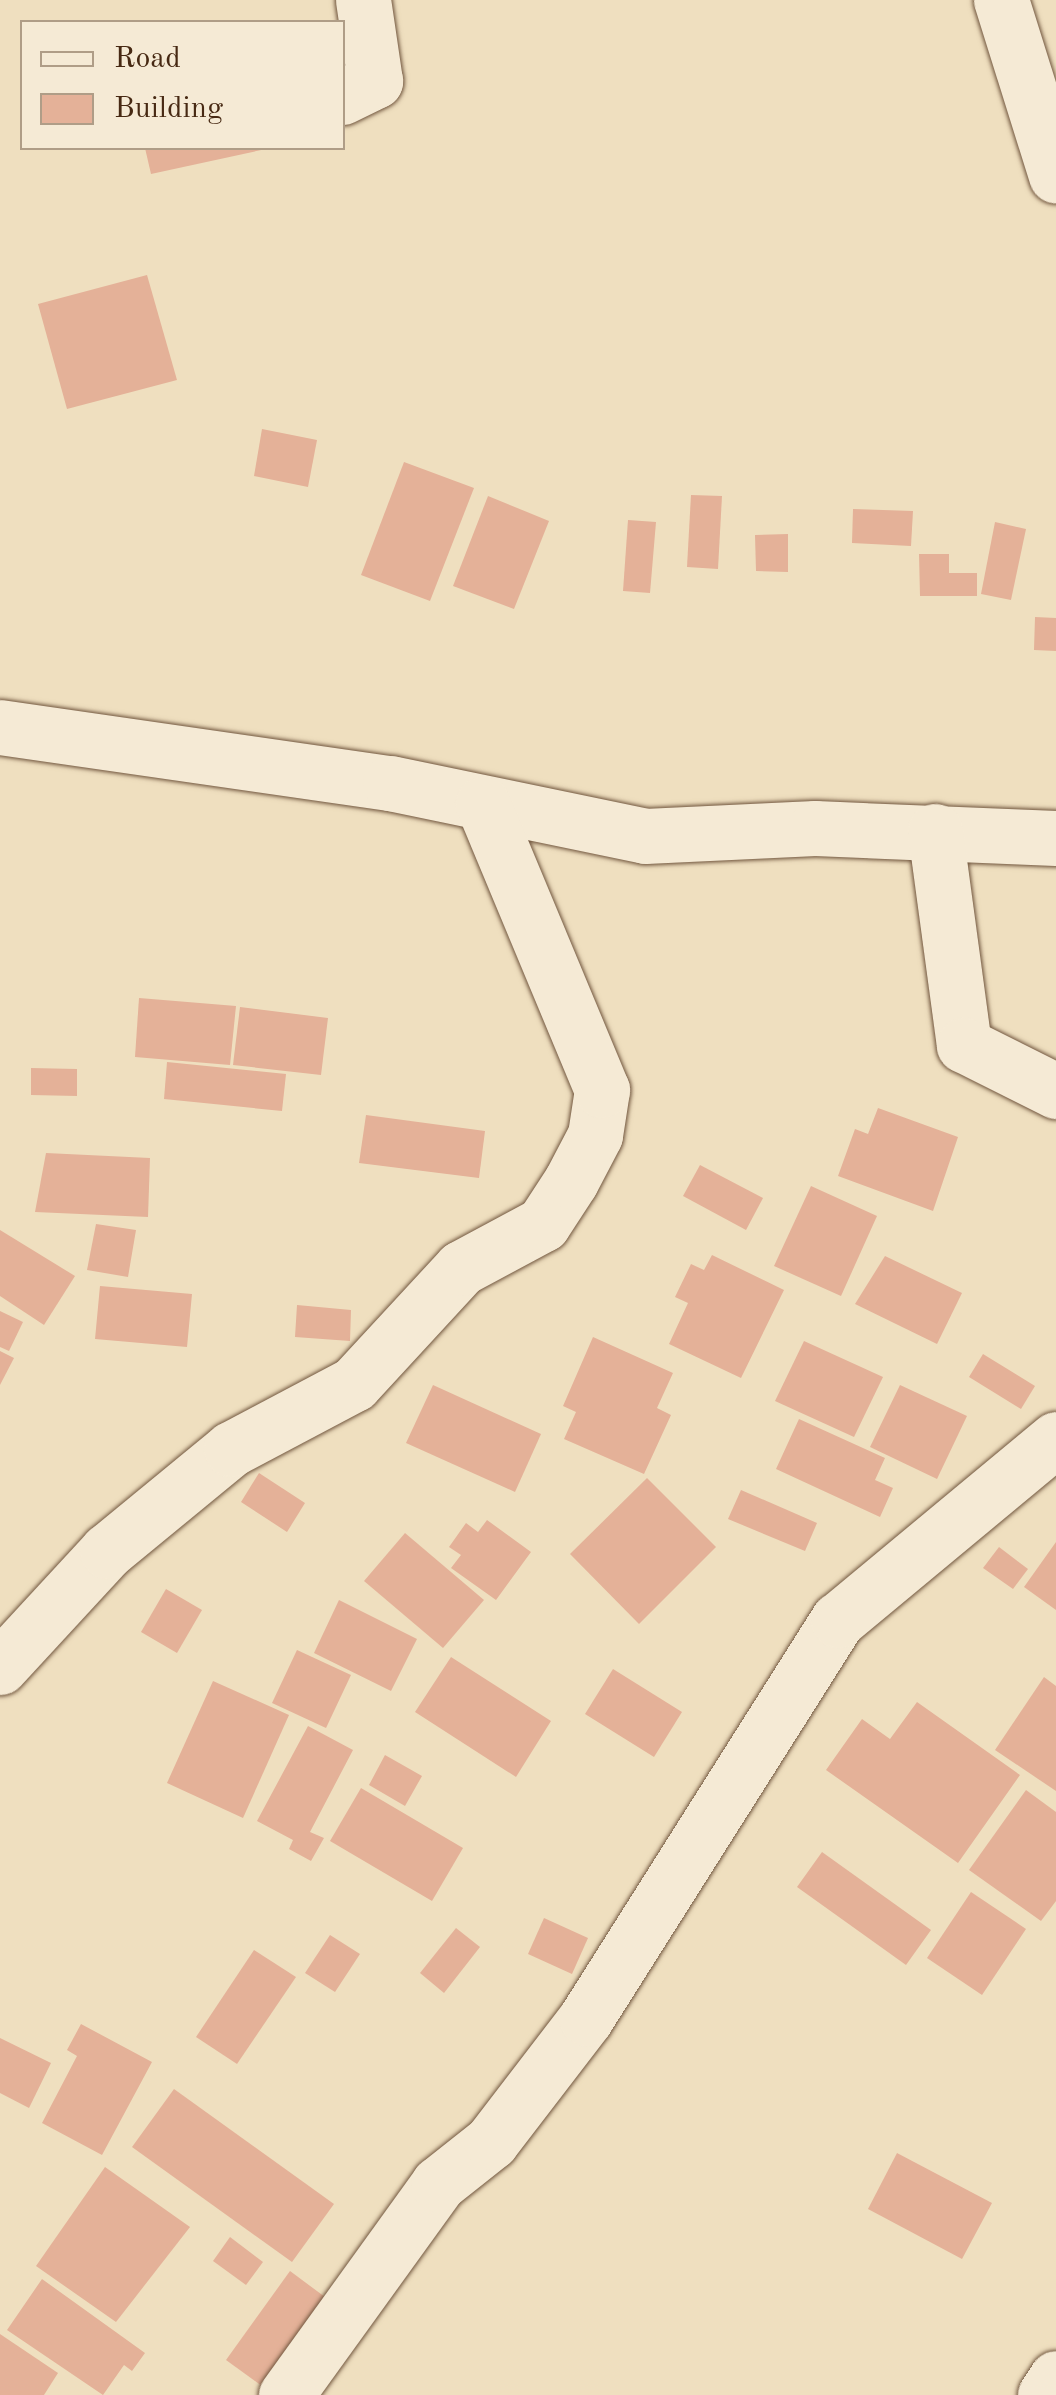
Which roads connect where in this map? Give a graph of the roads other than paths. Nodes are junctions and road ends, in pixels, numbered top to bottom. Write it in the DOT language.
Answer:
graph roads {
  1 [pos="363,0"];
  2 [pos="1001,0"];
  3 [pos="345,96"];
  4 [pos="1056,176"];
  5 [pos="0,727"];
  6 [pos="483,804"];
  7 [pos="935,832"];
  8 [pos="1056,838"];
  9 [pos="1056,1091"];
  10 [pos="1056,1439"];
  11 [pos="0,1667"];
  12 [pos="1056,2378"];
  13 [pos="286,2395"];
  14 [pos="1045,2395"];
  1 -- 3 [label="street"];
  2 -- 4 [label="street"];
  5 -- 6 [label="street"];
  6 -- 7 [label="street"];
  6 -- 11 [label="street"];
  7 -- 8 [label="street"];
  7 -- 9 [label="street"];
  10 -- 13 [label="street"];
  12 -- 14 [label="street"];
}
